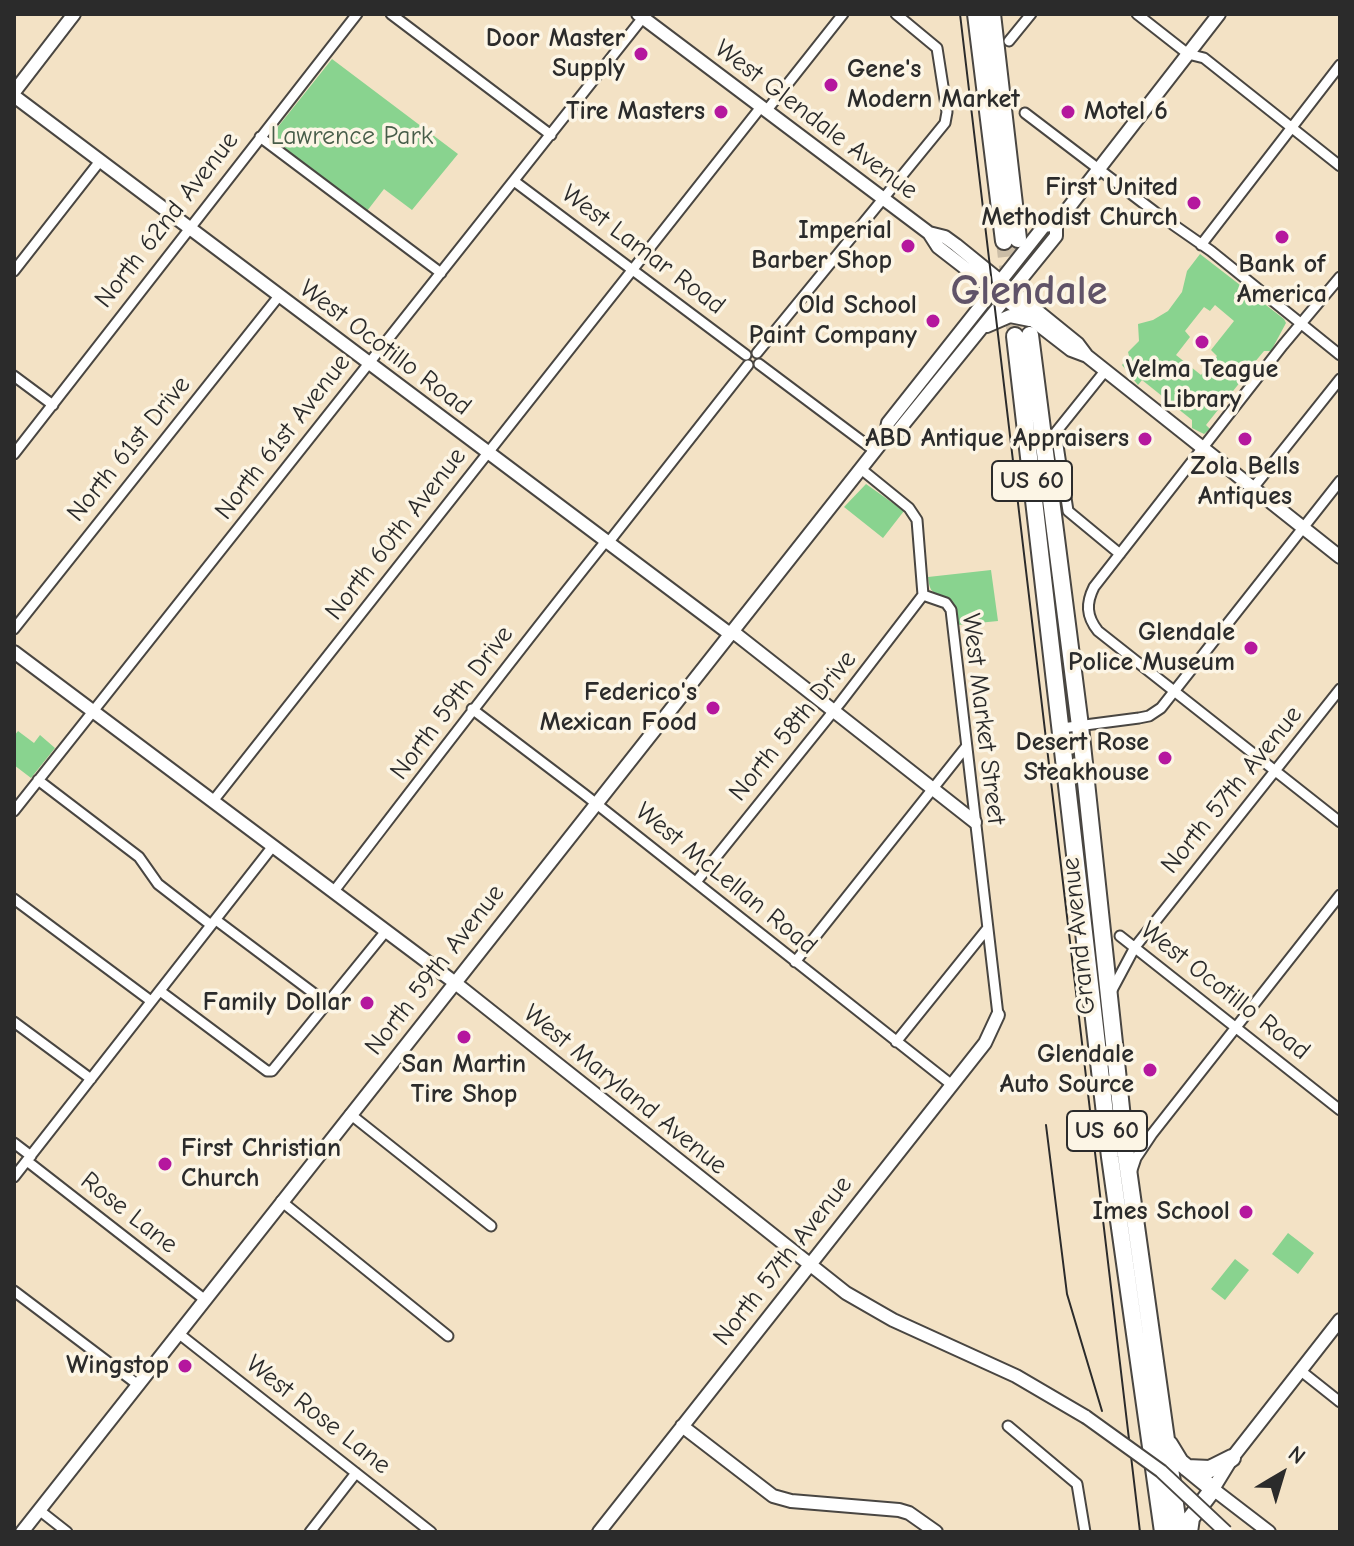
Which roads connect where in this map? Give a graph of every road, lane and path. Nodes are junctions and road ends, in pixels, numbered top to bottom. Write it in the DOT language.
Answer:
graph roads {
  1 [pos="74,14"];
  2 [pos="357,14"];
  3 [pos="391,14"];
  4 [pos="843,14"];
  5 [pos="896,14"];
  6 [pos="976,14"];
  7 [pos="992,14"];
  8 [pos="1031,14"];
  9 [pos="1137,14"];
  10 [pos="1219,14"];
  11 [pos="642,15"];
  12 [pos="1009,41"];
  13 [pos="1188,54"];
  14 [pos="1340,65"];
  15 [pos="14,94"];
  16 [pos="764,108"];
  17 [pos="1025,113"];
  18 [pos="1290,128"];
  19 [pos="551,135"];
  20 [pos="260,137"];
  21 [pos="100,161"];
  22 [pos="1340,166"];
  23 [pos="1098,170"];
  24 [pos="514,181"];
  25 [pos="883,198"];
  26 [pos="1056,224"];
  27 [pos="189,228"];
  28 [pos="1201,245"];
  29 [pos="632,270"];
  30 [pos="14,271"];
  31 [pos="441,273"];
  32 [pos="1340,277"];
  33 [pos="997,285"];
  34 [pos="1008,294"];
  35 [pos="279,296"];
  36 [pos="1301,324"];
  37 [pos="1026,331"];
  38 [pos="967,345"];
  39 [pos="1340,355"];
  40 [pos="1087,356"];
  41 [pos="758,359"];
  42 [pos="747,360"];
  43 [pos="369,363"];
  44 [pos="1105,371"];
  45 [pos="14,376"];
  46 [pos="1340,379"];
  47 [pos="53,405"];
  48 [pos="885,438"];
  49 [pos="1203,448"];
  50 [pos="875,451"];
  51 [pos="489,453"];
  52 [pos="14,454"];
  53 [pos="861,469"];
  54 [pos="1340,481"];
  55 [pos="1253,488"];
  56 [pos="1304,528"];
  57 [pos="607,542"];
  58 [pos="1120,554"];
  59 [pos="1340,557"];
  60 [pos="923,595"];
  61 [pos="14,629"];
  62 [pos="731,633"];
  63 [pos="14,652"];
  64 [pos="1340,689"];
  65 [pos="1175,692"];
  66 [pos="472,709"];
  67 [pos="93,711"];
  68 [pos="833,711"];
  69 [pos="1080,726"];
  70 [pos="1062,728"];
  71 [pos="966,747"];
  72 [pos="1275,771"];
  73 [pos="38,780"];
  74 [pos="933,789"];
  75 [pos="213,801"];
  76 [pos="596,803"];
  77 [pos="14,811"];
  78 [pos="975,822"];
  79 [pos="1340,822"];
  80 [pos="273,846"];
  81 [pos="696,882"];
  82 [pos="334,891"];
  83 [pos="1340,895"];
  84 [pos="14,899"];
  85 [pos="214,922"];
  86 [pos="987,929"];
  87 [pos="386,931"];
  88 [pos="1120,936"];
  89 [pos="1135,947"];
  90 [pos="795,962"];
  91 [pos="454,982"];
  92 [pos="160,991"];
  93 [pos="1109,999"];
  94 [pos="151,1001"];
  95 [pos="328,1004"];
  96 [pos="998,1015"];
  97 [pos="14,1022"];
  98 [pos="1236,1028"];
  99 [pos="896,1042"];
  100 [pos="91,1079"];
  101 [pos="952,1085"];
  102 [pos="1339,1107"];
  103 [pos="350,1114"];
  104 [pos="1123,1128"];
  105 [pos="1152,1134"];
  106 [pos="14,1143"];
  107 [pos="29,1158"];
  108 [pos="14,1177"];
  109 [pos="1129,1179"];
  110 [pos="281,1201"];
  111 [pos="491,1226"];
  112 [pos="808,1265"];
  113 [pos="14,1291"];
  114 [pos="204,1299"];
  115 [pos="1340,1320"];
  116 [pos="178,1333"];
  117 [pos="448,1336"];
  118 [pos="1301,1371"];
  119 [pos="137,1384"];
  120 [pos="1340,1402"];
  121 [pos="682,1426"];
  122 [pos="1008,1426"];
  123 [pos="1165,1431"];
  124 [pos="1232,1458"];
  125 [pos="1187,1468"];
  126 [pos="356,1473"];
  127 [pos="1213,1489"];
  128 [pos="39,1510"];
  129 [pos="22,1532"];
  130 [pos="67,1532"];
  131 [pos="310,1532"];
  132 [pos="431,1532"];
  133 [pos="599,1532"];
  134 [pos="936,1532"];
  135 [pos="1085,1532"];
  136 [pos="1163,1532"];
  137 [pos="1179,1532"];
  138 [pos="1189,1532"];
  139 [pos="1226,1532"];
  140 [pos="1269,1532"];
  1 -- 15 [label="street"];
  2 -- 20 [label="street, North 62nd Avenue"];
  3 -- 19 [label="street"];
  4 -- 16 [label="street, North 60th Avenue"];
  5 -- 25 [label="street"];
  6 -- 7 [label="highway"];
  8 -- 12 [label="street"];
  9 -- 13 [label="street"];
  10 -- 13 [label="street, North 59th Avenue"];
  11 -- 16 [label="street, West Glendale Avenue"];
  11 -- 19 [label="street, North 61st Avenue"];
  13 -- 18 [label="street"];
  13 -- 23 [label="street, North 59th Avenue"];
  14 -- 18 [label="street"];
  15 -- 21 [label="street, West Ocotillo Road"];
  16 -- 25 [label="street, West Glendale Avenue"];
  16 -- 29 [label="street, North 60th Avenue"];
  17 -- 23 [label="street"];
  18 -- 22 [label="street"];
  18 -- 28 [label="street"];
  19 -- 24 [label="street, North 61st Avenue"];
  20 -- 27 [label="street, North 62nd Avenue"];
  20 -- 31 [label="street"];
  21 -- 27 [label="street, West Ocotillo Road"];
  21 -- 30 [label="street"];
  23 -- 26 [label="street, North 59th Avenue"];
  23 -- 28 [label="street"];
  24 -- 29 [label="street, West Lamar Road"];
  24 -- 31 [label="street, North 61st Avenue"];
  25 -- 33 [label="street, West Glendale Avenue"];
  25 -- 41 [label="street"];
  26 -- 33 [label="street, North 59th Avenue"];
  26 -- 34 [label="street, North 59th Avenue"];
  27 -- 35 [label="street, West Ocotillo Road"];
  27 -- 47 [label="street, North 62nd Avenue"];
  28 -- 36 [label="street"];
  29 -- 42 [label="street, West Lamar Road"];
  29 -- 51 [label="street, North 60th Avenue"];
  31 -- 43 [label="street, North 61st Avenue"];
  32 -- 36 [label="street"];
  33 -- 34 [label="street, West Glendale Avenue"];
  33 -- 48 [label="street, North 59th Avenue"];
  34 -- 37 [label="street, West Glendale Avenue"];
  34 -- 38 [label="street, North 59th Avenue"];
  34 -- 40 [label="street, West Glendale Avenue"];
  35 -- 43 [label="street, West Ocotillo Road"];
  35 -- 61 [label="street, North 61st Drive"];
  36 -- 39 [label="street"];
  36 -- 49 [label="street"];
  37 -- 38 [label="street"];
  37 -- 40 [label="street, West Glendale Avenue"];
  37 -- 69 [label="highway, Grand Avenue / US 60"];
  37 -- 70 [label="highway, Grand Avenue / US 60"];
  38 -- 48 [label="street, North 59th Avenue"];
  40 -- 44 [label="street, West Glendale Avenue"];
  41 -- 42 [label="street"];
  41 -- 50 [label="street"];
  42 -- 57 [label="street, North 59th Drive"];
  43 -- 51 [label="street, West Ocotillo Road"];
  43 -- 67 [label="street, North 61st Avenue"];
  44 -- 49 [label="street, West Glendale Avenue"];
  44 -- 58 [label="street"];
  45 -- 47 [label="street"];
  46 -- 55 [label="street"];
  47 -- 52 [label="street, North 62nd Avenue"];
  48 -- 50 [label="street, North 59th Avenue"];
  49 -- 55 [label="street, West Glendale Avenue"];
  49 -- 58 [label="street"];
  50 -- 53 [label="street, North 59th Avenue"];
  51 -- 57 [label="street, West Ocotillo Road"];
  51 -- 75 [label="street, North 60th Avenue"];
  53 -- 60 [label="street, West Market Street"];
  53 -- 62 [label="street, North 59th Avenue"];
  54 -- 56 [label="street"];
  55 -- 56 [label="street, West Glendale Avenue"];
  56 -- 59 [label="street, West Glendale Avenue"];
  56 -- 65 [label="street"];
  57 -- 62 [label="street, West Ocotillo Road"];
  57 -- 66 [label="street, North 59th Drive"];
  58 -- 65 [label="street"];
  60 -- 68 [label="street, North 58th Drive"];
  60 -- 71 [label="street, West Market Street"];
  62 -- 68 [label="street, West Ocotillo Road"];
  62 -- 76 [label="street, North 59th Avenue"];
  63 -- 67 [label="street, West Maryland Avenue"];
  64 -- 72 [label="street, North 57th Avenue"];
  65 -- 69 [label="street"];
  65 -- 72 [label="street"];
  66 -- 76 [label="street, West McLellan Road"];
  66 -- 82 [label="street, North 59th Drive"];
  67 -- 73 [label="street, North 61st Avenue"];
  67 -- 75 [label="street, West Maryland Avenue"];
  68 -- 74 [label="street, West Ocotillo Road"];
  68 -- 81 [label="street, North 58th Drive"];
  69 -- 70 [label="street"];
  69 -- 93 [label="highway, Grand Avenue / US 60"];
  70 -- 136 [label="highway, Grand Avenue / US 60"];
  71 -- 74 [label="street"];
  71 -- 78 [label="street, West Market Street"];
  72 -- 79 [label="street"];
  72 -- 89 [label="street, North 57th Avenue"];
  73 -- 77 [label="street, North 61st Avenue"];
  73 -- 85 [label="street"];
  74 -- 78 [label="street, West Ocotillo Road"];
  74 -- 90 [label="street"];
  75 -- 80 [label="street, West Maryland Avenue"];
  76 -- 81 [label="street, West McLellan Road"];
  76 -- 91 [label="street, North 59th Avenue"];
  78 -- 86 [label="street, West Market Street"];
  80 -- 82 [label="street, West Maryland Avenue"];
  80 -- 85 [label="street"];
  81 -- 90 [label="street, West McLellan Road"];
  82 -- 87 [label="street, West Maryland Avenue"];
  83 -- 98 [label="street"];
  84 -- 94 [label="street"];
  85 -- 92 [label="street"];
  85 -- 95 [label="street"];
  86 -- 96 [label="street, West Market Street"];
  86 -- 99 [label="street"];
  87 -- 91 [label="street, West Maryland Avenue"];
  87 -- 95 [label="street"];
  88 -- 89 [label="street, West Ocotillo Road"];
  89 -- 93 [label="street, North 57th Avenue"];
  89 -- 98 [label="street, West Ocotillo Road"];
  90 -- 99 [label="street, West McLellan Road"];
  91 -- 103 [label="street, North 59th Avenue"];
  91 -- 112 [label="street, West Maryland Avenue"];
  92 -- 94 [label="street"];
  92 -- 95 [label="street"];
  93 -- 104 [label="highway, Grand Avenue / US 60"];
  94 -- 100 [label="street"];
  96 -- 101 [label="street, North 57th Avenue"];
  97 -- 100 [label="street"];
  98 -- 102 [label="street, West Ocotillo Road"];
  98 -- 105 [label="street"];
  99 -- 101 [label="street, West McLellan Road"];
  100 -- 107 [label="street"];
  101 -- 112 [label="street, North 57th Avenue"];
  103 -- 110 [label="street, North 59th Avenue"];
  103 -- 111 [label="street"];
  104 -- 105 [label="street"];
  104 -- 109 [label="highway, Grand Avenue / US 60"];
  105 -- 109 [label="street"];
  106 -- 107 [label="street"];
  107 -- 108 [label="street"];
  107 -- 114 [label="street, Rose Lane"];
  109 -- 123 [label="highway, Grand Avenue / US 60"];
  110 -- 114 [label="street, North 59th Avenue"];
  110 -- 117 [label="street"];
  112 -- 121 [label="street, North 57th Avenue"];
  112 -- 139 [label="street, West Maryland Avenue, bridge"];
  113 -- 119 [label="street"];
  114 -- 116 [label="street, North 59th Avenue"];
  115 -- 118 [label="street"];
  116 -- 119 [label="street, North 59th Avenue"];
  116 -- 126 [label="street, West Rose Lane"];
  118 -- 120 [label="street"];
  118 -- 124 [label="street"];
  119 -- 128 [label="street, North 59th Avenue"];
  121 -- 133 [label="street, North 57th Avenue"];
  121 -- 134 [label="street"];
  122 -- 135 [label="street"];
  123 -- 125 [label="highway"];
  123 -- 137 [label="highway, Grand Avenue / US 60"];
  124 -- 125 [label="highway"];
  124 -- 127 [label="street"];
  125 -- 127 [label="highway"];
  126 -- 131 [label="street"];
  126 -- 132 [label="street, West Rose Lane"];
  127 -- 138 [label="highway"];
  127 -- 140 [label="street"];
  128 -- 129 [label="street, North 59th Avenue"];
  128 -- 130 [label="street"];
}
